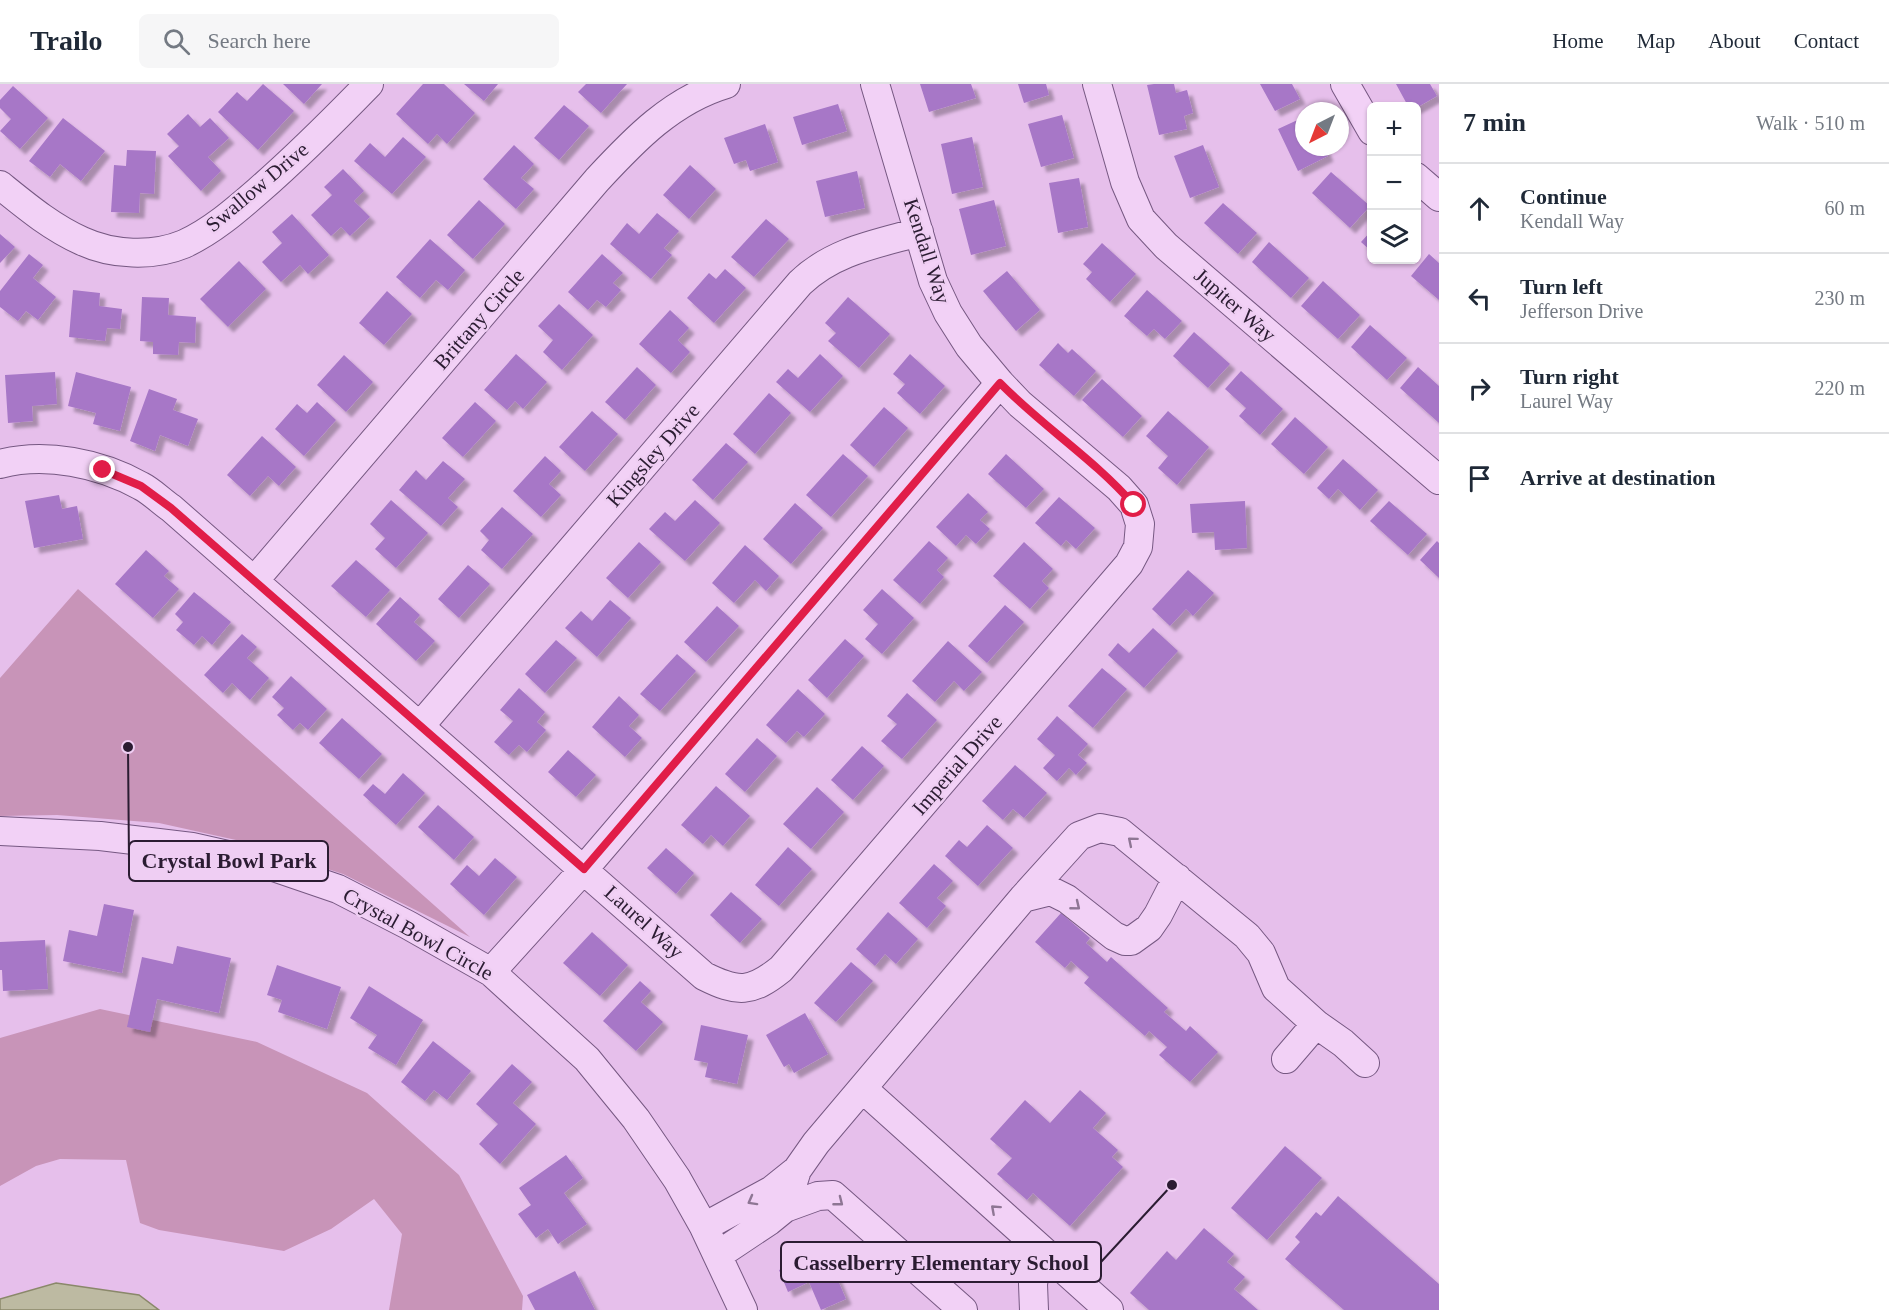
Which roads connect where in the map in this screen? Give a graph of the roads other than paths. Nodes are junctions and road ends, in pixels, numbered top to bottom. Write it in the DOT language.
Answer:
graph roads {
  1 [pos="369,84"];
  2 [pos="726,84"];
  3 [pos="875,84"];
  4 [pos="1096,84"];
  5 [pos="1345,84"];
  6 [pos="1367,123"];
  7 [pos="1421,181"];
  8 [pos="0,185"];
  9 [pos="1439,196"];
  10 [pos="919,232"];
  11 [pos="1000,383"];
  12 [pos="0,464"];
  13 [pos="1439,480"];
  14 [pos="1140,524"];
  15 [pos="254,581"];
  16 [pos="420,726"];
  17 [pos="0,831"];
  18 [pos="584,869"];
  19 [pos="1177,878"];
  20 [pos="1023,898"];
  21 [pos="491,972"];
  22 [pos="749,987"];
  23 [pos="1317,1024"];
  24 [pos="1286,1059"];
  25 [pos="1365,1063"];
  26 [pos="863,1089"];
  27 [pos="797,1170"];
  28 [pos="785,1208"];
  29 [pos="704,1227"];
  30 [pos="1039,1248"];
  31 [pos="718,1255"];
  32 [pos="1028,1304"];
  33 [pos="743,1310"];
  34 [pos="963,1310"];
  35 [pos="1108,1310"];
  1 -- 8 [label="street, Swallow Drive"];
  2 -- 15 [label="street, Brittany Circle"];
  3 -- 10 [label="street, Kendall Way"];
  4 -- 13 [label="street, Jupiter Way"];
  5 -- 6 [label="street"];
  7 -- 9 [label="street"];
  10 -- 11 [label="street, Kendall Way"];
  10 -- 16 [label="street, Kingsley Drive"];
  11 -- 14 [label="street, Kendall Way"];
  11 -- 18 [label="street"];
  12 -- 15 [label="street, Laurel Way"];
  14 -- 22 [label="street, Imperial Drive"];
  15 -- 16 [label="street, Laurel Way"];
  16 -- 18 [label="street, Laurel Way"];
  17 -- 21 [label="street, Crystal Bowl Circle"];
  18 -- 21 [label="street"];
  18 -- 22 [label="street, Laurel Way"];
  19 -- 20 [label="street, one-way"];
  20 -- 19 [label="street, one-way"];
  19 -- 23 [label="street"];
  20 -- 26 [label="street"];
  21 -- 29 [label="street, Crystal Bowl Circle"];
  23 -- 24 [label="street"];
  23 -- 25 [label="street"];
  26 -- 27 [label="street"];
  30 -- 26 [label="street, one-way"];
  27 -- 28 [label="street"];
  27 -- 29 [label="street, one-way"];
  28 -- 31 [label="street"];
  28 -- 34 [label="street, one-way"];
  29 -- 31 [label="street, Crystal Bowl Circle"];
  30 -- 32 [label="street"];
  30 -- 35 [label="street"];
  31 -- 33 [label="street, Crystal Bowl Circle"];
}
